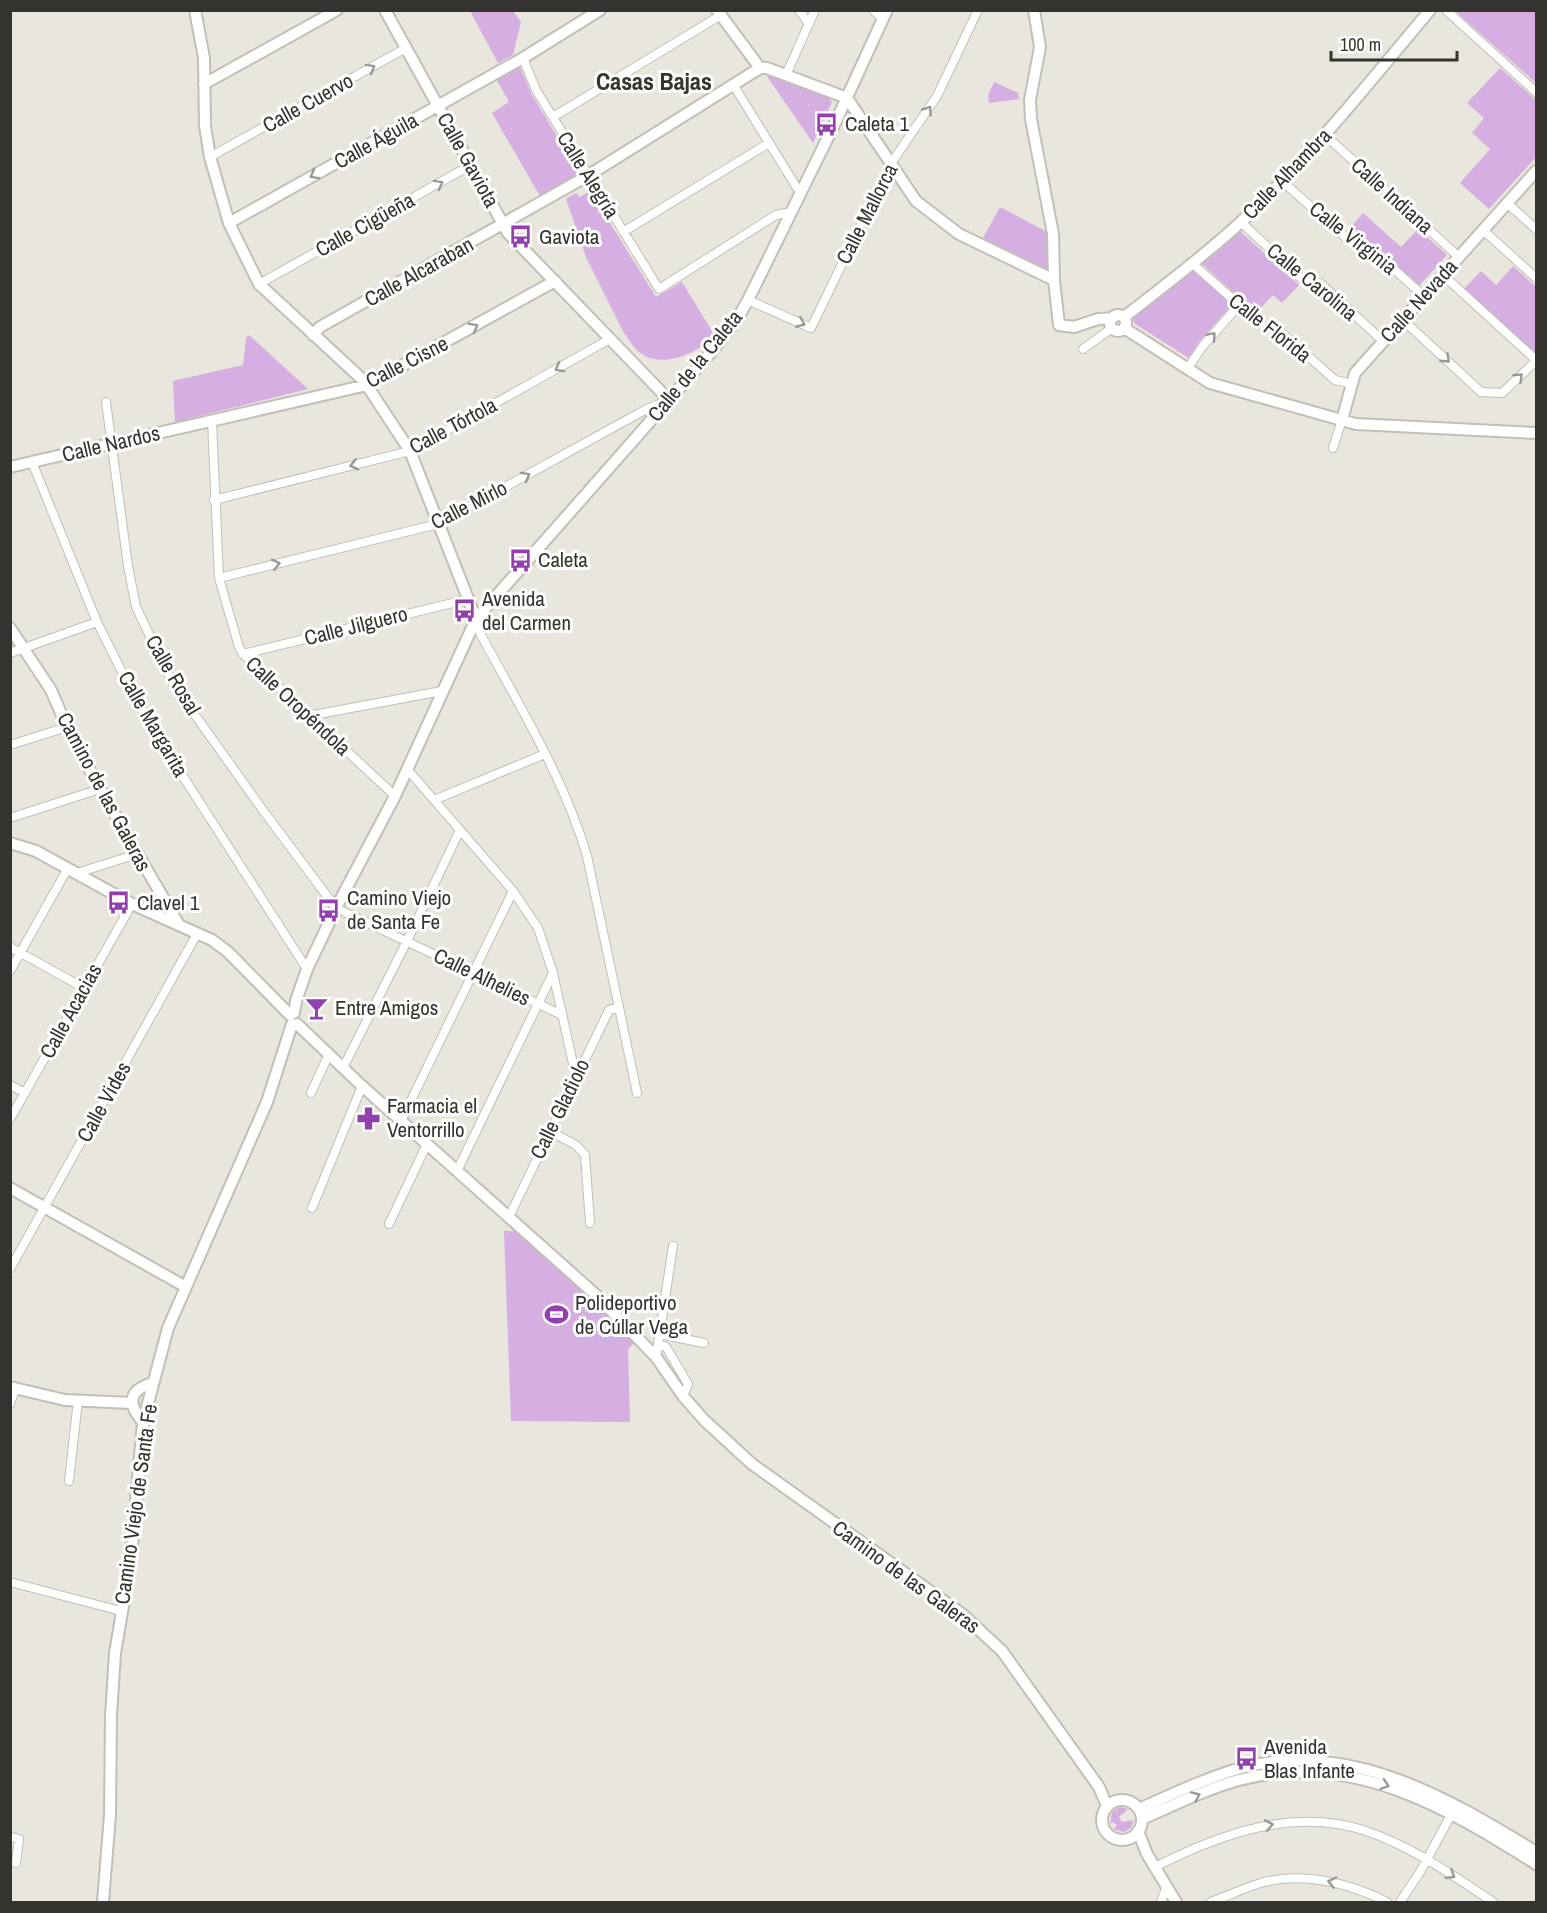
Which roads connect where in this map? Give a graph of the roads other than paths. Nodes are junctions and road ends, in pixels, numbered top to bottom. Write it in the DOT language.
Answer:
graph roads {
  1 [pos="195,10"];
  2 [pos="337,10"];
  3 [pos="385,10"];
  4 [pos="600,10"];
  5 [pos="799,10"];
  6 [pos="816,10"];
  7 [pos="873,10"];
  8 [pos="978,10"];
  9 [pos="1034,10"];
  10 [pos="1430,10"];
  11 [pos="1446,10"];
  12 [pos="719,13"];
  13 [pos="885,15"];
  14 [pos="809,24"];
  15 [pos="406,48"];
  16 [pos="523,58"];
  17 [pos="760,68"];
  18 [pos="786,75"];
  19 [pos="204,84"];
  20 [pos="734,86"];
  21 [pos="1536,92"];
  22 [pos="847,98"];
  23 [pos="438,106"];
  24 [pos="553,117"];
  25 [pos="1325,135"];
  26 [pos="769,143"];
  27 [pos="210,157"];
  28 [pos="471,165"];
  29 [pos="890,165"];
  30 [pos="1536,171"];
  31 [pos="589,176"];
  32 [pos="1282,181"];
  33 [pos="801,191"];
  34 [pos="1507,203"];
  35 [pos="790,215"];
  36 [pos="1241,222"];
  37 [pos="228,223"];
  38 [pos="504,225"];
  39 [pos="1536,229"];
  40 [pos="1483,230"];
  41 [pos="623,232"];
  42 [pos="1458,257"];
  43 [pos="1193,264"];
  44 [pos="1443,274"];
  45 [pos="1536,278"];
  46 [pos="1054,280"];
  47 [pos="555,281"];
  48 [pos="259,284"];
  49 [pos="1424,296"];
  50 [pos="748,300"];
  51 [pos="1239,305"];
  52 [pos="1402,320"];
  53 [pos="1118,323"];
  54 [pos="313,335"];
  55 [pos="610,339"];
  56 [pos="1383,341"];
  57 [pos="1083,349"];
  58 [pos="1536,360"];
  59 [pos="1187,369"];
  60 [pos="1352,384"];
  61 [pos="367,385"];
  62 [pos="669,400"];
  63 [pos="106,402"];
  64 [pos="1342,420"];
  65 [pos="212,421"];
  66 [pos="1536,433"];
  67 [pos="111,443"];
  68 [pos="1333,448"];
  69 [pos="410,451"];
  70 [pos="32,462"];
  71 [pos="10,467"];
  72 [pos="214,500"];
  73 [pos="438,524"];
  74 [pos="219,578"];
  75 [pos="469,599"];
  76 [pos="476,619"];
  77 [pos="97,622"];
  78 [pos="10,628"];
  79 [pos="24,648"];
  80 [pos="10,653"];
  81 [pos="243,654"];
  82 [pos="442,691"];
  83 [pos="308,716"];
  84 [pos="67,727"];
  85 [pos="10,745"];
  86 [pos="545,754"];
  87 [pos="408,770"];
  88 [pos="100,789"];
  89 [pos="395,796"];
  90 [pos="434,800"];
  91 [pos="10,818"];
  92 [pos="460,830"];
  93 [pos="10,843"];
  94 [pos="137,854"];
  95 [pos="73,871"];
  96 [pos="513,891"];
  97 [pos="132,904"];
  98 [pos="336,908"];
  99 [pos="179,925"];
  100 [pos="197,934"];
  101 [pos="407,941"];
  102 [pos="10,947"];
  103 [pos="21,953"];
  104 [pos="307,969"];
  105 [pos="10,971"];
  106 [pos="472,972"];
  107 [pos="553,973"];
  108 [pos="84,988"];
  109 [pos="537,1003"];
  110 [pos="618,1008"];
  111 [pos="562,1016"];
  112 [pos="293,1019"];
  113 [pos="329,1054"];
  114 [pos="343,1068"];
  115 [pos="576,1077"];
  116 [pos="10,1085"];
  117 [pos="362,1086"];
  118 [pos="25,1093"];
  119 [pos="311,1093"];
  120 [pos="637,1093"];
  121 [pos="10,1119"];
  122 [pos="401,1121"];
  123 [pos="549,1131"];
  124 [pos="427,1144"];
  125 [pos="457,1171"];
  126 [pos="10,1188"];
  127 [pos="45,1208"];
  128 [pos="312,1208"];
  129 [pos="509,1216"];
  130 [pos="590,1223"];
  131 [pos="389,1224"];
  132 [pos="673,1246"];
  133 [pos="10,1269"];
  134 [pos="186,1287"];
  135 [pos="660,1334"];
  136 [pos="704,1343"];
  137 [pos="658,1344"];
  138 [pos="656,1357"];
  139 [pos="153,1383"];
  140 [pos="13,1388"];
  141 [pos="683,1396"];
  142 [pos="78,1400"];
  143 [pos="132,1403"];
  144 [pos="10,1404"];
  145 [pos="143,1422"];
  146 [pos="69,1481"];
  147 [pos="10,1582"];
  148 [pos="121,1611"];
  149 [pos="1099,1787"];
  150 [pos="1119,1800"];
  151 [pos="1107,1806"];
  152 [pos="1140,1814"];
  153 [pos="1451,1815"];
  154 [pos="1138,1832"];
  155 [pos="10,1837"];
  156 [pos="1125,1840"];
  157 [pos="1536,1852"];
  158 [pos="1147,1854"];
  159 [pos="1425,1860"];
  160 [pos="16,1863"];
  161 [pos="1536,1864"];
  162 [pos="1155,1867"];
  163 [pos="1167,1886"];
  164 [pos="103,1902"];
  165 [pos="1161,1902"];
  166 [pos="1176,1902"];
  167 [pos="1211,1902"];
  168 [pos="1387,1902"];
  169 [pos="1400,1902"];
  170 [pos="1493,1902"];
  1 -- 19 [label="street"];
  2 -- 19 [label="street"];
  3 -- 15 [label="street, Calle Gaviota"];
  4 -- 16 [label="street, Calle Águila"];
  5 -- 14 [label="street"];
  6 -- 14 [label="street"];
  7 -- 13 [label="street"];
  29 -- 8 [label="street, Calle Mallorca, one-way"];
  9 -- 46 [label="street"];
  10 -- 25 [label="street, Calle Alhambra"];
  11 -- 21 [label="street"];
  12 -- 17 [label="street"];
  12 -- 24 [label="street"];
  13 -- 22 [label="street, Calle de la Caleta"];
  14 -- 18 [label="street"];
  15 -- 23 [label="street, Calle Gaviota"];
  27 -- 15 [label="street, Calle Cuervo, one-way"];
  16 -- 23 [label="street, Calle Águila"];
  16 -- 24 [label="street, Calle Alegría"];
  17 -- 18 [label="street"];
  17 -- 20 [label="street, Calle Alcaraban"];
  18 -- 22 [label="street"];
  19 -- 27 [label="street"];
  20 -- 26 [label="street"];
  20 -- 31 [label="street, Calle Alcaraban"];
  22 -- 29 [label="street"];
  22 -- 33 [label="street, Calle de la Caleta"];
  23 -- 28 [label="street, Calle Gaviota"];
  23 -- 37 [label="street, Calle Águila, one-way"];
  24 -- 31 [label="street, Calle Alegría"];
  25 -- 32 [label="street, Calle Alhambra"];
  25 -- 42 [label="street, Calle Indiana"];
  26 -- 33 [label="street"];
  26 -- 41 [label="street"];
  27 -- 37 [label="street"];
  28 -- 38 [label="street, Calle Gaviota"];
  48 -- 28 [label="street, Calle Cigüeña, one-way"];
  29 -- 46 [label="street"];
  50 -- 29 [label="street, Calle Mallorca, one-way"];
  30 -- 34 [label="street, Calle Nevada"];
  31 -- 38 [label="street, Calle Alcaraban"];
  31 -- 41 [label="street, Calle Alegría"];
  32 -- 36 [label="street, Calle Alhambra"];
  32 -- 49 [label="street, Calle Virginia"];
  33 -- 35 [label="street, Calle de la Caleta"];
  34 -- 39 [label="street"];
  34 -- 40 [label="street, Calle Nevada"];
  35 -- 41 [label="street, Calle Alegría"];
  35 -- 50 [label="street, Calle de la Caleta"];
  36 -- 43 [label="street, Calle Alhambra"];
  36 -- 56 [label="street, Calle Carolina"];
  37 -- 48 [label="street"];
  38 -- 47 [label="street, Calle Gaviota"];
  38 -- 54 [label="street, Calle Alcaraban"];
  40 -- 42 [label="street, Calle Nevada"];
  40 -- 45 [label="street"];
  42 -- 44 [label="street, Calle Nevada"];
  43 -- 51 [label="street, Calle Florida"];
  43 -- 53 [label="street, Calle Alhambra"];
  44 -- 49 [label="street, Calle Nevada"];
  44 -- 58 [label="street"];
  46 -- 53 [label="street"];
  47 -- 55 [label="street, Calle Gaviota"];
  61 -- 47 [label="street, Calle Cisne, one-way"];
  48 -- 54 [label="street"];
  49 -- 52 [label="street, Calle Nevada"];
  50 -- 62 [label="street, Calle de la Caleta"];
  59 -- 51 [label="street, one-way"];
  51 -- 60 [label="street, Calle Florida"];
  52 -- 56 [label="street, Calle Nevada"];
  52 -- 58 [label="street, one-way"];
  53 -- 57 [label="street"];
  53 -- 59 [label="street"];
  54 -- 61 [label="street"];
  55 -- 62 [label="street, Calle Gaviota"];
  55 -- 69 [label="street, Calle Tórtola, one-way"];
  56 -- 60 [label="street, Calle Nevada"];
  59 -- 64 [label="street"];
  60 -- 64 [label="street, Calle Nevada"];
  61 -- 65 [label="street, Calle Cisne"];
  61 -- 69 [label="street"];
  73 -- 62 [label="street, Calle Mirlo, one-way"];
  62 -- 76 [label="street, Calle de la Caleta"];
  63 -- 67 [label="street, Calle Rosal"];
  64 -- 66 [label="street"];
  64 -- 68 [label="street, Calle Nevada"];
  65 -- 67 [label="street, Calle Nardos"];
  65 -- 72 [label="street, Calle Oropéndola"];
  67 -- 70 [label="street, Calle Nardos"];
  67 -- 98 [label="street, Calle Rosal"];
  69 -- 72 [label="street, Calle Tórtola, one-way"];
  69 -- 73 [label="street"];
  70 -- 71 [label="street, Calle Nardos"];
  70 -- 77 [label="street, Calle Margarita"];
  72 -- 74 [label="street, Calle Oropéndola"];
  74 -- 73 [label="street, Calle Mirlo, one-way"];
  73 -- 75 [label="street"];
  74 -- 81 [label="street, Calle Oropéndola"];
  75 -- 76 [label="street"];
  75 -- 81 [label="street, Calle Jilguero"];
  76 -- 82 [label="street, Camino Viejo de Santa Fe"];
  76 -- 86 [label="street"];
  77 -- 79 [label="street"];
  77 -- 104 [label="street, Calle Margarita"];
  78 -- 79 [label="street, Camino de las Galeras"];
  79 -- 80 [label="street"];
  79 -- 84 [label="street, Camino de las Galeras"];
  81 -- 83 [label="street, Calle Oropéndola"];
  82 -- 83 [label="street"];
  82 -- 87 [label="street, Camino Viejo de Santa Fe"];
  83 -- 89 [label="street, Calle Oropéndola"];
  84 -- 85 [label="street"];
  84 -- 88 [label="street, Camino de las Galeras"];
  86 -- 90 [label="street"];
  86 -- 110 [label="street"];
  87 -- 89 [label="street, Camino Viejo de Santa Fe"];
  87 -- 90 [label="street"];
  88 -- 91 [label="street"];
  88 -- 94 [label="street, Camino de las Galeras"];
  89 -- 98 [label="street, Camino Viejo de Santa Fe"];
  90 -- 92 [label="street"];
  92 -- 96 [label="street"];
  92 -- 101 [label="street"];
  93 -- 95 [label="street"];
  94 -- 95 [label="street"];
  94 -- 99 [label="street, Camino de las Galeras"];
  95 -- 97 [label="street"];
  95 -- 103 [label="street"];
  96 -- 106 [label="street"];
  96 -- 107 [label="street"];
  97 -- 99 [label="street"];
  97 -- 108 [label="street, Calle Acacias"];
  98 -- 101 [label="street, Calle Alhelies"];
  98 -- 104 [label="street, Camino Viejo de Santa Fe"];
  99 -- 100 [label="street, Camino de las Galeras"];
  100 -- 112 [label="street, Camino de las Galeras"];
  100 -- 127 [label="street, Calle Vides"];
  101 -- 106 [label="street, Calle Alhelies"];
  101 -- 114 [label="street"];
  102 -- 103 [label="street"];
  103 -- 105 [label="street"];
  103 -- 108 [label="street"];
  104 -- 112 [label="street, Camino Viejo de Santa Fe"];
  106 -- 109 [label="street, Calle Alhelies"];
  106 -- 122 [label="street"];
  107 -- 109 [label="street"];
  107 -- 111 [label="street"];
  108 -- 118 [label="street, Calle Acacias"];
  109 -- 111 [label="street, Calle Alhelies"];
  109 -- 125 [label="street"];
  110 -- 115 [label="street, Calle Gladiolo"];
  110 -- 120 [label="street"];
  111 -- 115 [label="street"];
  112 -- 113 [label="street, Camino de las Galeras"];
  112 -- 134 [label="street, Camino Viejo de Santa Fe"];
  113 -- 114 [label="street, Camino de las Galeras"];
  113 -- 119 [label="street"];
  114 -- 117 [label="street, Camino de las Galeras"];
  115 -- 123 [label="street, Calle Gladiolo"];
  116 -- 118 [label="street"];
  117 -- 122 [label="street, Camino de las Galeras"];
  117 -- 128 [label="street"];
  118 -- 121 [label="street, Calle Acacias"];
  122 -- 124 [label="street, Camino de las Galeras"];
  123 -- 129 [label="street, Calle Gladiolo"];
  123 -- 130 [label="street"];
  124 -- 125 [label="street, Camino de las Galeras"];
  124 -- 131 [label="street"];
  125 -- 129 [label="street, Camino de las Galeras"];
  126 -- 127 [label="street"];
  127 -- 133 [label="street, Calle Vides"];
  127 -- 134 [label="street"];
  129 -- 138 [label="street, Camino de las Galeras"];
  132 -- 135 [label="street"];
  134 -- 139 [label="street, Camino Viejo de Santa Fe"];
  135 -- 136 [label="street"];
  135 -- 137 [label="street"];
  137 -- 138 [label="street"];
  137 -- 141 [label="street"];
  138 -- 141 [label="street, Camino de las Galeras"];
  139 -- 143 [label="street"];
  139 -- 145 [label="street, Camino Viejo de Santa Fe"];
  140 -- 142 [label="street"];
  140 -- 144 [label="street"];
  141 -- 149 [label="street, Camino de las Galeras"];
  142 -- 143 [label="street"];
  142 -- 146 [label="street"];
  143 -- 145 [label="street"];
  145 -- 148 [label="street, Camino Viejo de Santa Fe"];
  147 -- 148 [label="street"];
  148 -- 164 [label="street, Camino Viejo de Santa Fe"];
  149 -- 150 [label="street, Camino de las Galeras"];
  149 -- 151 [label="street, Camino de las Galeras"];
  150 -- 151 [label="street"];
  150 -- 152 [label="street"];
  151 -- 156 [label="street"];
  152 -- 153 [label="street, one-way"];
  152 -- 154 [label="street"];
  152 -- 157 [label="street"];
  153 -- 159 [label="street"];
  153 -- 161 [label="street"];
  154 -- 156 [label="street"];
  154 -- 158 [label="street"];
  155 -- 160 [label="street"];
  156 -- 158 [label="street"];
  158 -- 162 [label="street"];
  162 -- 159 [label="street, one-way"];
  159 -- 169 [label="street"];
  159 -- 170 [label="street, one-way"];
  162 -- 163 [label="street"];
  163 -- 165 [label="street"];
  163 -- 166 [label="street"];
  168 -- 167 [label="street, one-way"];
}
